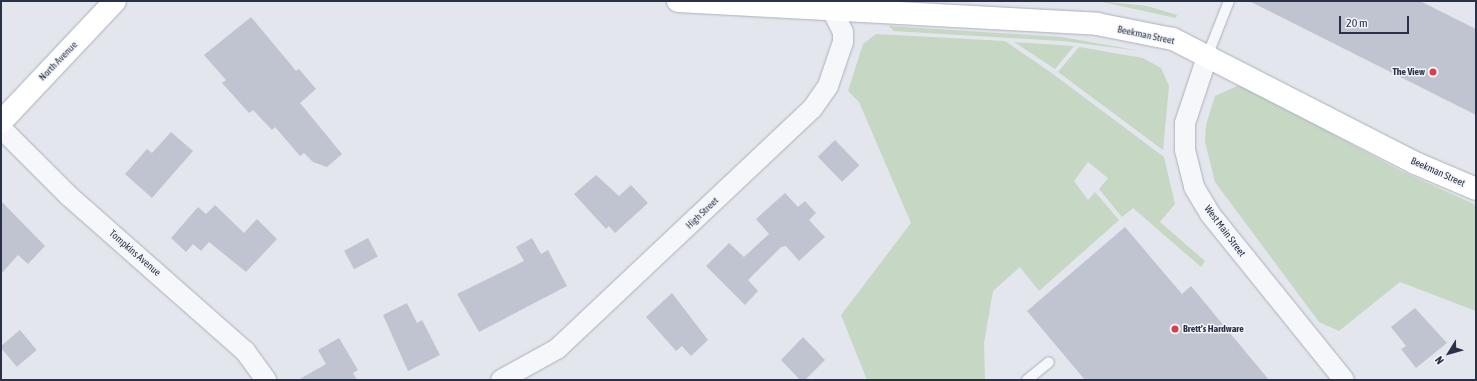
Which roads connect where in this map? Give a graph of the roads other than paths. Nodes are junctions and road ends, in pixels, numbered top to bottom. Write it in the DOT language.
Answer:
graph roads {
  1 [pos="115,1"];
  2 [pos="687,1"];
  3 [pos="1229,1"];
  4 [pos="828,4"];
  5 [pos="1208,54"];
  6 [pos="1,122"];
  7 [pos="1,128"];
  8 [pos="1476,189"];
  9 [pos="1048,362"];
  10 [pos="1338,378"];
  11 [pos="266,380"];
  12 [pos="501,380"];
  13 [pos="1027,380"];
  1 -- 6 [label="street, North Avenue"];
  2 -- 4 [label="street, Beekman Street"];
  3 -- 5 [label="lane"];
  4 -- 5 [label="street, Beekman Street"];
  4 -- 12 [label="street, High Street"];
  5 -- 8 [label="street, Beekman Street"];
  5 -- 10 [label="street, West Main Street"];
  7 -- 11 [label="street, Tompkins Avenue"];
  9 -- 13 [label="lane"];
}
